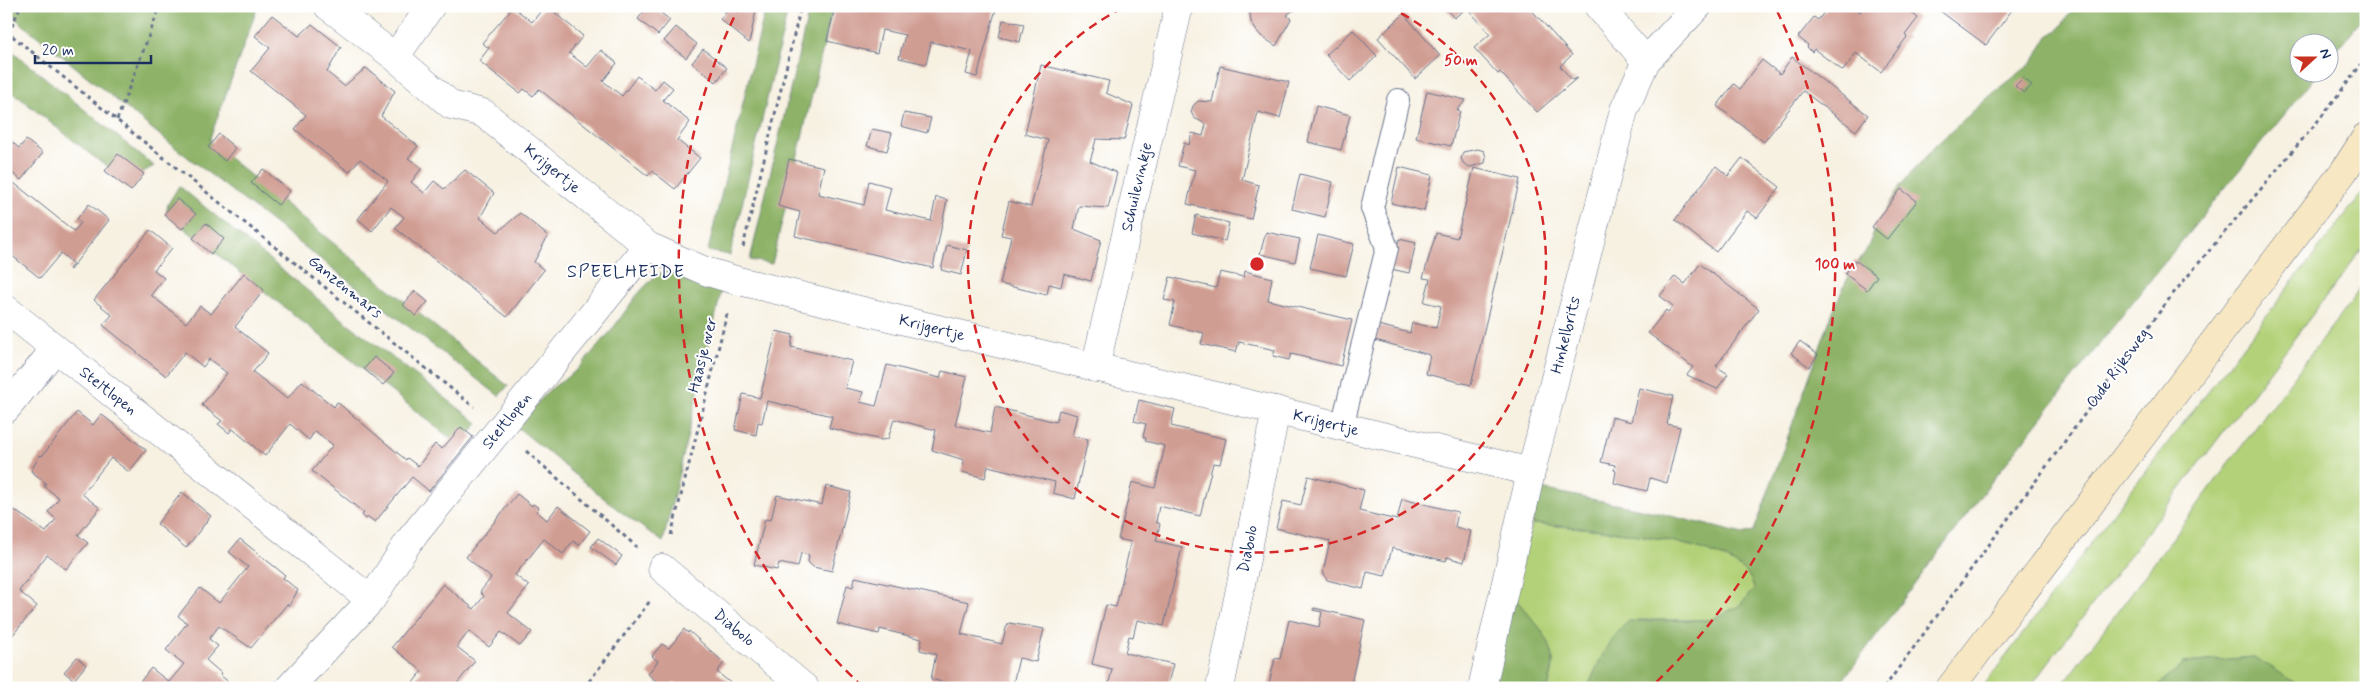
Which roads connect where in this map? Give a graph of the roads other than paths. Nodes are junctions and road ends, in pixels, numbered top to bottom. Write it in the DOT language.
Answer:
graph roads {
  1 [pos="328,6"];
  2 [pos="431,6"];
  3 [pos="1179,6"];
  4 [pos="1598,6"];
  5 [pos="1698,6"];
  6 [pos="395,57"];
  7 [pos="1646,61"];
  8 [pos="1398,100"];
  9 [pos="2366,137"];
  10 [pos="2366,150"];
  11 [pos="2344,171"];
  12 [pos="648,246"];
  13 [pos="6,309"];
  14 [pos="55,350"];
  15 [pos="1095,368"];
  16 [pos="6,409"];
  17 [pos="1276,410"];
  18 [pos="1342,426"];
  19 [pos="1531,472"];
  20 [pos="662,568"];
  21 [pos="371,600"];
  22 [pos="289,688"];
  23 [pos="805,688"];
  24 [pos="1220,688"];
  25 [pos="1482,688"];
  26 [pos="1950,688"];
  1 -- 6 [label="street, Krijgertje"];
  2 -- 6 [label="street"];
  3 -- 15 [label="street, Schuilevinkje"];
  4 -- 7 [label="street"];
  5 -- 7 [label="street, Hinkelbrits"];
  6 -- 12 [label="street, Krijgertje"];
  7 -- 19 [label="street, Hinkelbrits"];
  8 -- 18 [label="lane"];
  9 -- 11 [label="main road"];
  10 -- 11 [label="main road"];
  11 -- 26 [label="main road"];
  12 -- 15 [label="street, Krijgertje"];
  12 -- 21 [label="street, Steltlopen"];
  13 -- 14 [label="street, Steltlopen"];
  14 -- 16 [label="street"];
  14 -- 21 [label="street, Steltlopen"];
  15 -- 17 [label="street, Krijgertje"];
  17 -- 18 [label="street, Krijgertje"];
  17 -- 24 [label="street, Diabolo"];
  18 -- 19 [label="street, Krijgertje"];
  19 -- 25 [label="street, Hinkelbrits"];
  20 -- 23 [label="street, Diabolo"];
  21 -- 22 [label="street, Steltlopen"];
}
